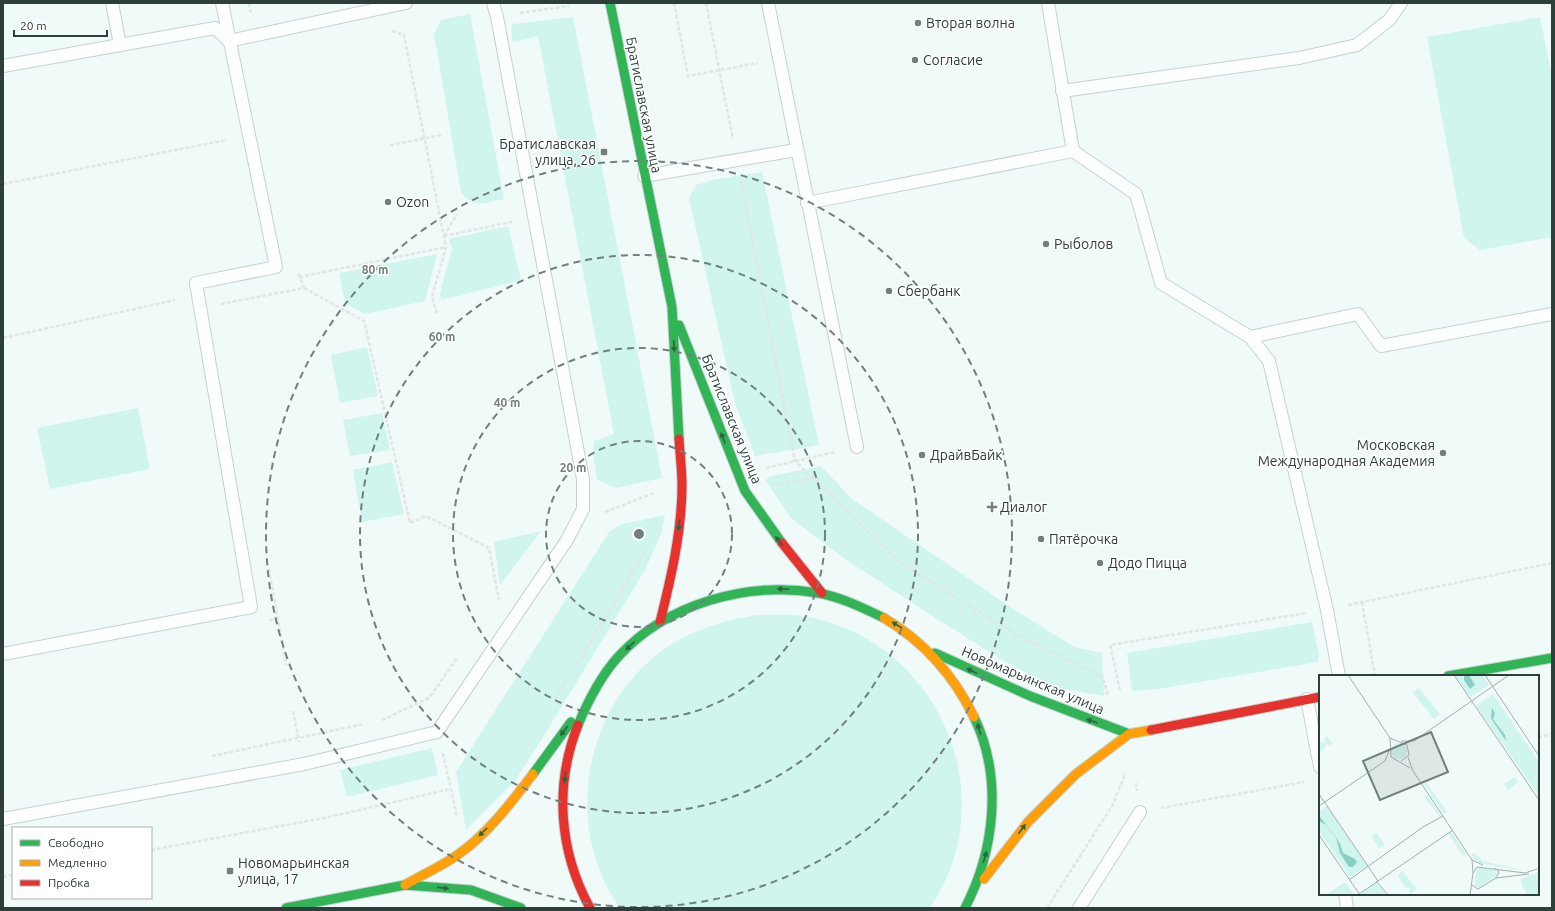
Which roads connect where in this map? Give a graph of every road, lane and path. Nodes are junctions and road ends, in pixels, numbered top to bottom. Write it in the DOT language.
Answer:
graph roads {
  1 [pos="112,3"];
  2 [pos="222,3"];
  3 [pos="406,3"];
  4 [pos="493,3"];
  5 [pos="610,3"];
  6 [pos="674,3"];
  7 [pos="706,3"];
  8 [pos="768,3"];
  9 [pos="1048,3"];
  10 [pos="1401,3"];
  11 [pos="569,6"];
  12 [pos="497,17"];
  13 [pos="388,30"];
  14 [pos="229,41"];
  15 [pos="120,44"];
  16 [pos="780,59"];
  17 [pos="3,66"];
  18 [pos="720,70"];
  19 [pos="1062,91"];
  20 [pos="249,135"];
  21 [pos="442,135"];
  22 [pos="424,139"];
  23 [pos="390,145"];
  24 [pos="796,150"];
  25 [pos="1073,151"];
  26 [pos="737,160"];
  27 [pos="644,176"];
  28 [pos="3,184"];
  29 [pos="807,203"];
  30 [pos="457,214"];
  31 [pos="512,229"];
  32 [pos="444,236"];
  33 [pos="446,247"];
  34 [pos="276,267"];
  35 [pos="298,269"];
  36 [pos="299,277"];
  37 [pos="304,288"];
  38 [pos="198,295"];
  39 [pos="672,307"];
  40 [pos="221,312"];
  41 [pos="437,313"];
  42 [pos="1552,314"];
  43 [pos="1250,337"];
  44 [pos="3,338"];
  45 [pos="857,447"];
  46 [pos="795,461"];
  47 [pos="761,469"];
  48 [pos="813,478"];
  49 [pos="658,492"];
  50 [pos="583,509"];
  51 [pos="268,564"];
  52 [pos="822,593"];
  53 [pos="503,594"];
  54 [pos="499,600"];
  55 [pos="1362,602"];
  56 [pos="494,606"];
  57 [pos="660,622"];
  58 [pos="1110,645"];
  59 [pos="927,649"];
  60 [pos="3,654"];
  61 [pos="459,655"];
  62 [pos="1552,658"];
  63 [pos="286,665"];
  64 [pos="1339,675"];
  65 [pos="1375,675"];
  66 [pos="1454,675"];
  67 [pos="1120,690"];
  68 [pos="1319,697"];
  69 [pos="429,698"];
  70 [pos="588,700"];
  71 [pos="1307,700"];
  72 [pos="293,711"];
  73 [pos="380,721"];
  74 [pos="366,724"];
  75 [pos="437,732"];
  76 [pos="1129,734"];
  77 [pos="1552,734"];
  78 [pos="298,737"];
  79 [pos="1539,737"];
  80 [pos="205,757"];
  81 [pos="1319,762"];
  82 [pos="304,764"];
  83 [pos="1312,780"];
  84 [pos="450,789"];
  85 [pos="1140,812"];
  86 [pos="457,817"];
  87 [pos="3,819"];
  88 [pos="152,850"];
  89 [pos="405,885"];
  90 [pos="973,894"];
  91 [pos="1345,895"];
  92 [pos="286,908"];
  93 [pos="521,908"];
  94 [pos="590,908"];
  95 [pos="965,908"];
  96 [pos="1079,908"];
  97 [pos="1347,908"];
  1 -- 15 [label="lane"];
  2 -- 14 [label="lane"];
  3 -- 14 [label="lane"];
  4 -- 12 [label="lane"];
  5 -- 27 [label="main road, Братиславская улица"];
  6 -- 18 [label="path"];
  7 -- 18 [label="path"];
  8 -- 16 [label="lane"];
  9 -- 19 [label="lane"];
  10 -- 19 [label="lane"];
  11 -- 12 [label="path"];
  12 -- 50 [label="lane"];
  13 -- 22 [label="path"];
  14 -- 15 [label="lane"];
  14 -- 20 [label="lane"];
  15 -- 17 [label="lane"];
  16 -- 18 [label="path"];
  16 -- 24 [label="lane"];
  18 -- 26 [label="path"];
  19 -- 25 [label="lane"];
  20 -- 28 [label="path"];
  20 -- 34 [label="lane"];
  21 -- 22 [label="path"];
  22 -- 23 [label="path"];
  22 -- 32 [label="path"];
  24 -- 26 [label="lane"];
  24 -- 29 [label="lane"];
  25 -- 29 [label="lane"];
  25 -- 43 [label="lane"];
  26 -- 27 [label="lane"];
  26 -- 46 [label="path"];
  27 -- 39 [label="main road, Братиславская улица"];
  29 -- 45 [label="lane"];
  30 -- 32 [label="path"];
  31 -- 32 [label="path"];
  32 -- 33 [label="path"];
  33 -- 36 [label="path"];
  33 -- 41 [label="path"];
  34 -- 36 [label="path"];
  34 -- 38 [label="lane"];
  35 -- 36 [label="path"];
  36 -- 37 [label="path"];
  37 -- 40 [label="path"];
  37 -- 54 [label="path"];
  38 -- 44 [label="path"];
  38 -- 60 [label="lane"];
  52 -- 39 [label="main road, Братиславская улица, one-way"];
  39 -- 57 [label="main road, Братиславская улица, one-way"];
  42 -- 43 [label="lane"];
  43 -- 64 [label="lane"];
  45 -- 46 [label="path"];
  46 -- 47 [label="path"];
  46 -- 48 [label="path"];
  49 -- 50 [label="path"];
  50 -- 75 [label="lane"];
  51 -- 63 [label="path"];
  52 -- 57 [label="main road, one-way"];
  59 -- 52 [label="main road, one-way"];
  53 -- 54 [label="path"];
  54 -- 56 [label="path"];
  55 -- 65 [label="path"];
  57 -- 70 [label="main road, one-way"];
  58 -- 67 [label="path"];
  76 -- 59 [label="main road, Новомарьинская улица, one-way"];
  90 -- 59 [label="main road, one-way"];
  61 -- 69 [label="path"];
  62 -- 66 [label="main road"];
  68 -- 71 [label="main road"];
  69 -- 73 [label="path"];
  69 -- 75 [label="path"];
  70 -- 89 [label="main road, one-way"];
  70 -- 94 [label="main road, one-way"];
  71 -- 76 [label="main road"];
  71 -- 81 [label="lane"];
  72 -- 78 [label="path"];
  74 -- 78 [label="path"];
  75 -- 82 [label="lane"];
  75 -- 84 [label="path"];
  90 -- 76 [label="main road, one-way"];
  77 -- 79 [label="path"];
  78 -- 80 [label="path"];
  78 -- 82 [label="path"];
  82 -- 87 [label="lane"];
  83 -- 85 [label="path"];
  84 -- 86 [label="path"];
  84 -- 88 [label="path"];
  85 -- 96 [label="lane"];
  89 -- 92 [label="main road"];
  89 -- 93 [label="main road, one-way"];
  90 -- 95 [label="main road"];
  91 -- 97 [label="lane"];
}
